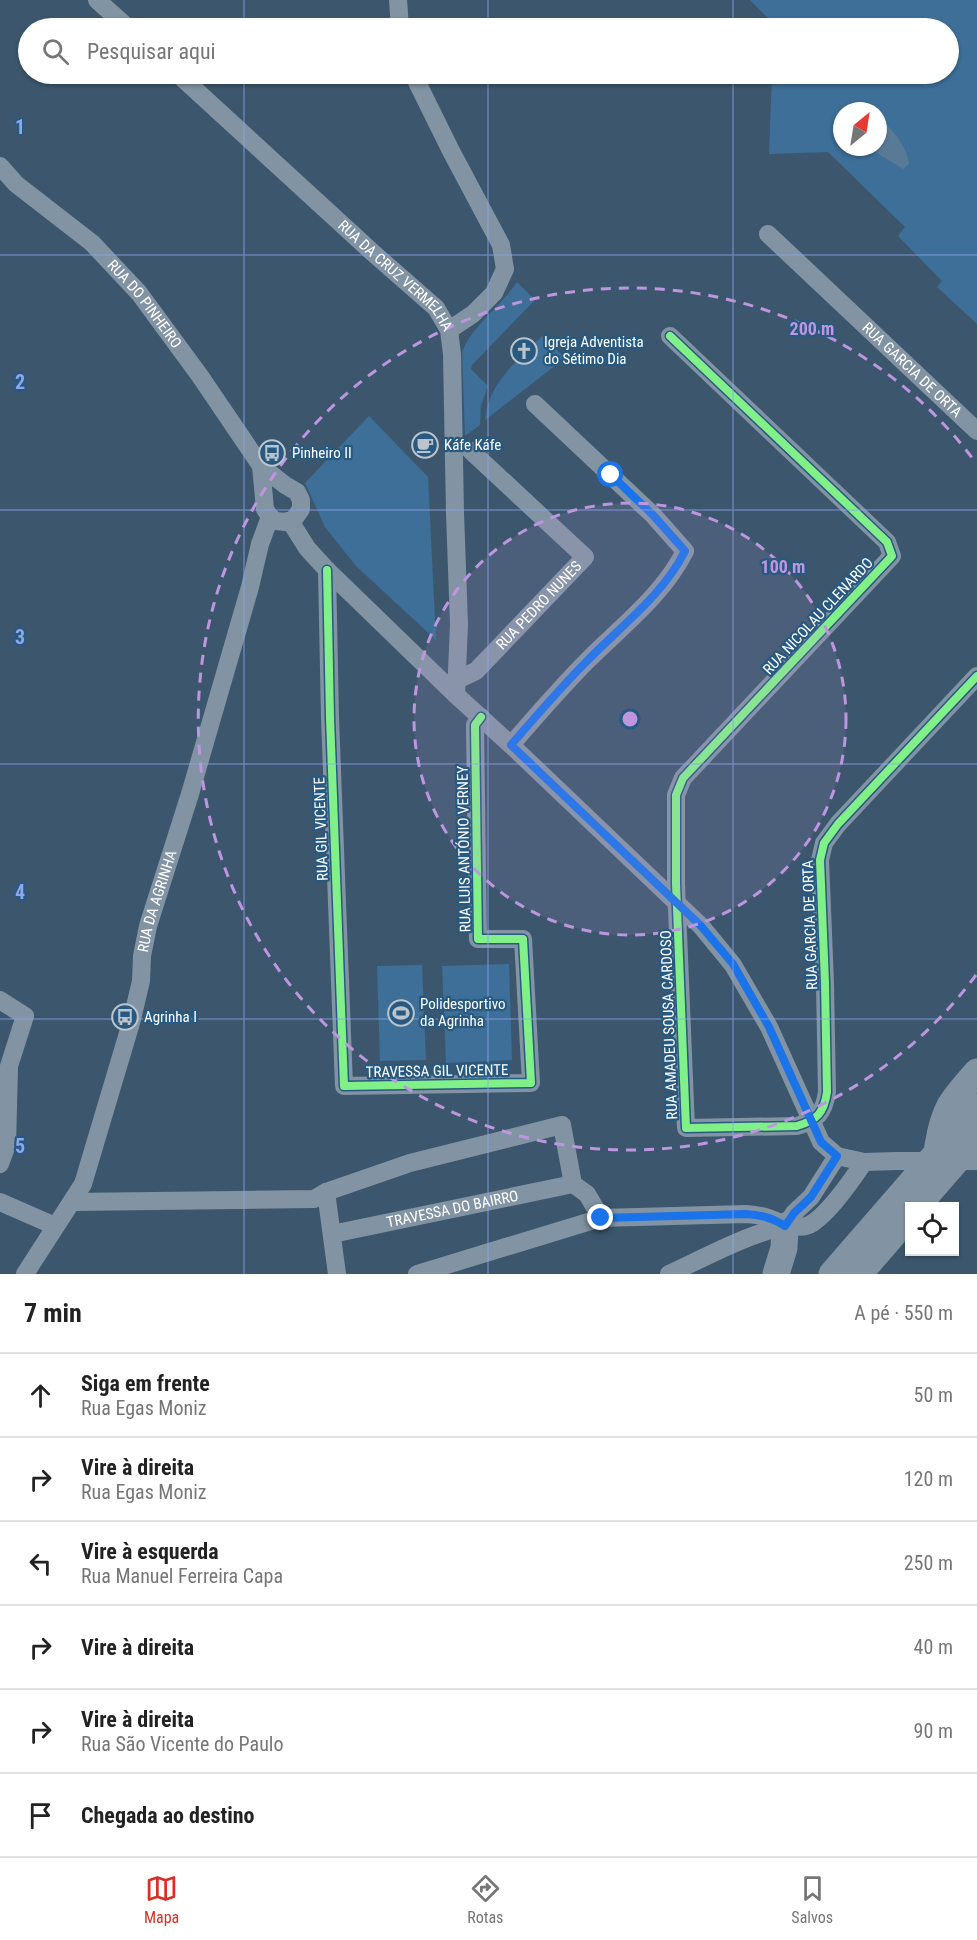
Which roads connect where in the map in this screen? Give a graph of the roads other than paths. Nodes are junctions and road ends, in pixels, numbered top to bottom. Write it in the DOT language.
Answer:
graph roads {
  1 [pos="97,0"];
  2 [pos="117,18"];
  3 [pos="189,84"];
  4 [pos="418,84"];
  5 [pos="0,166"];
  6 [pos="768,234"];
  7 [pos="449,330"];
  8 [pos="670,336"];
  9 [pos="535,404"];
  10 [pos="977,431"];
  11 [pos="471,451"];
  12 [pos="261,466"];
  13 [pos="285,485"];
  14 [pos="267,508"];
  15 [pos="290,521"];
  16 [pos="327,570"];
  17 [pos="977,676"];
  18 [pos="456,688"];
  19 [pos="481,717"];
  20 [pos="511,745"];
  21 [pos="677,902"];
  22 [pos="0,1000"];
  23 [pos="977,1072"];
  24 [pos="531,1083"];
  25 [pos="344,1086"];
  26 [pos="977,1107"];
  27 [pos="812,1121"];
  28 [pos="977,1137"];
  29 [pos="938,1155"];
  30 [pos="837,1156"];
  31 [pos="977,1161"];
  32 [pos="864,1162"];
  33 [pos="0,1164"];
  34 [pos="573,1184"];
  35 [pos="326,1192"];
  36 [pos="923,1200"];
  37 [pos="0,1202"];
  38 [pos="72,1202"];
  39 [pos="601,1218"];
  40 [pos="55,1226"];
  41 [pos="785,1226"];
  42 [pos="896,1231"];
  43 [pos="332,1234"];
  44 [pos="25,1274"];
  45 [pos="337,1274"];
  46 [pos="417,1274"];
  47 [pos="669,1274"];
  48 [pos="776,1274"];
  49 [pos="832,1274"];
  50 [pos="859,1274"];
  51 [pos="874,1274"];
  1 -- 2 [label="street"];
  3 -- 7 [label="street, RUA DA CRUZ VERMELHA"];
  4 -- 7 [label="street"];
  5 -- 12 [label="street, RUA DO PINHEIRO"];
  6 -- 10 [label="street, RUA GARCIA DE ORTA"];
  7 -- 18 [label="street, RUA DA CRUZ VERMELHA"];
  8 -- 21 [label="street, RUA NICOLAU CLENARDO"];
  9 -- 20 [label="street"];
  11 -- 18 [label="street, RUA PEDRO NUNES"];
  12 -- 13 [label="street, RUA DO PINHEIRO"];
  12 -- 14 [label="street, RUA DO PINHEIRO"];
  13 -- 14 [label="street"];
  13 -- 15 [label="street, RUA DO PINHEIRO"];
  14 -- 15 [label="street"];
  14 -- 38 [label="street, RUA DA AGRINHA"];
  15 -- 16 [label="street"];
  16 -- 18 [label="street"];
  16 -- 25 [label="street, RUA GIL VICENTE"];
  17 -- 27 [label="street, RUA GARCIA DE ORTA"];
  18 -- 19 [label="street"];
  19 -- 20 [label="street"];
  19 -- 24 [label="street, RUA LUIS ANTÓNIO VERNEY"];
  20 -- 21 [label="street"];
  21 -- 27 [label="street"];
  21 -- 27 [label="street, RUA AMADEU SOUSA CARDOSO"];
  22 -- 33 [label="street"];
  23 -- 29 [label="highway"];
  24 -- 25 [label="street, TRAVESSA GIL VICENTE"];
  26 -- 49 [label="highway"];
  27 -- 30 [label="street"];
  28 -- 36 [label="highway"];
  29 -- 31 [label="street, bridge"];
  29 -- 32 [label="street, bridge"];
  30 -- 32 [label="street"];
  30 -- 41 [label="street"];
  32 -- 41 [label="street"];
  34 -- 35 [label="street"];
  34 -- 39 [label="street"];
  34 -- 43 [label="street, TRAVESSA DO BAIRRO"];
  35 -- 38 [label="street"];
  35 -- 43 [label="street"];
  37 -- 40 [label="street"];
  38 -- 40 [label="street, RUA DA AGRINHA"];
  39 -- 41 [label="street"];
  39 -- 46 [label="street"];
  40 -- 44 [label="street, RUA DA AGRINHA"];
  41 -- 47 [label="street"];
  41 -- 48 [label="highway"];
  42 -- 50 [label="highway"];
  42 -- 51 [label="highway"];
  43 -- 45 [label="street"];
}
